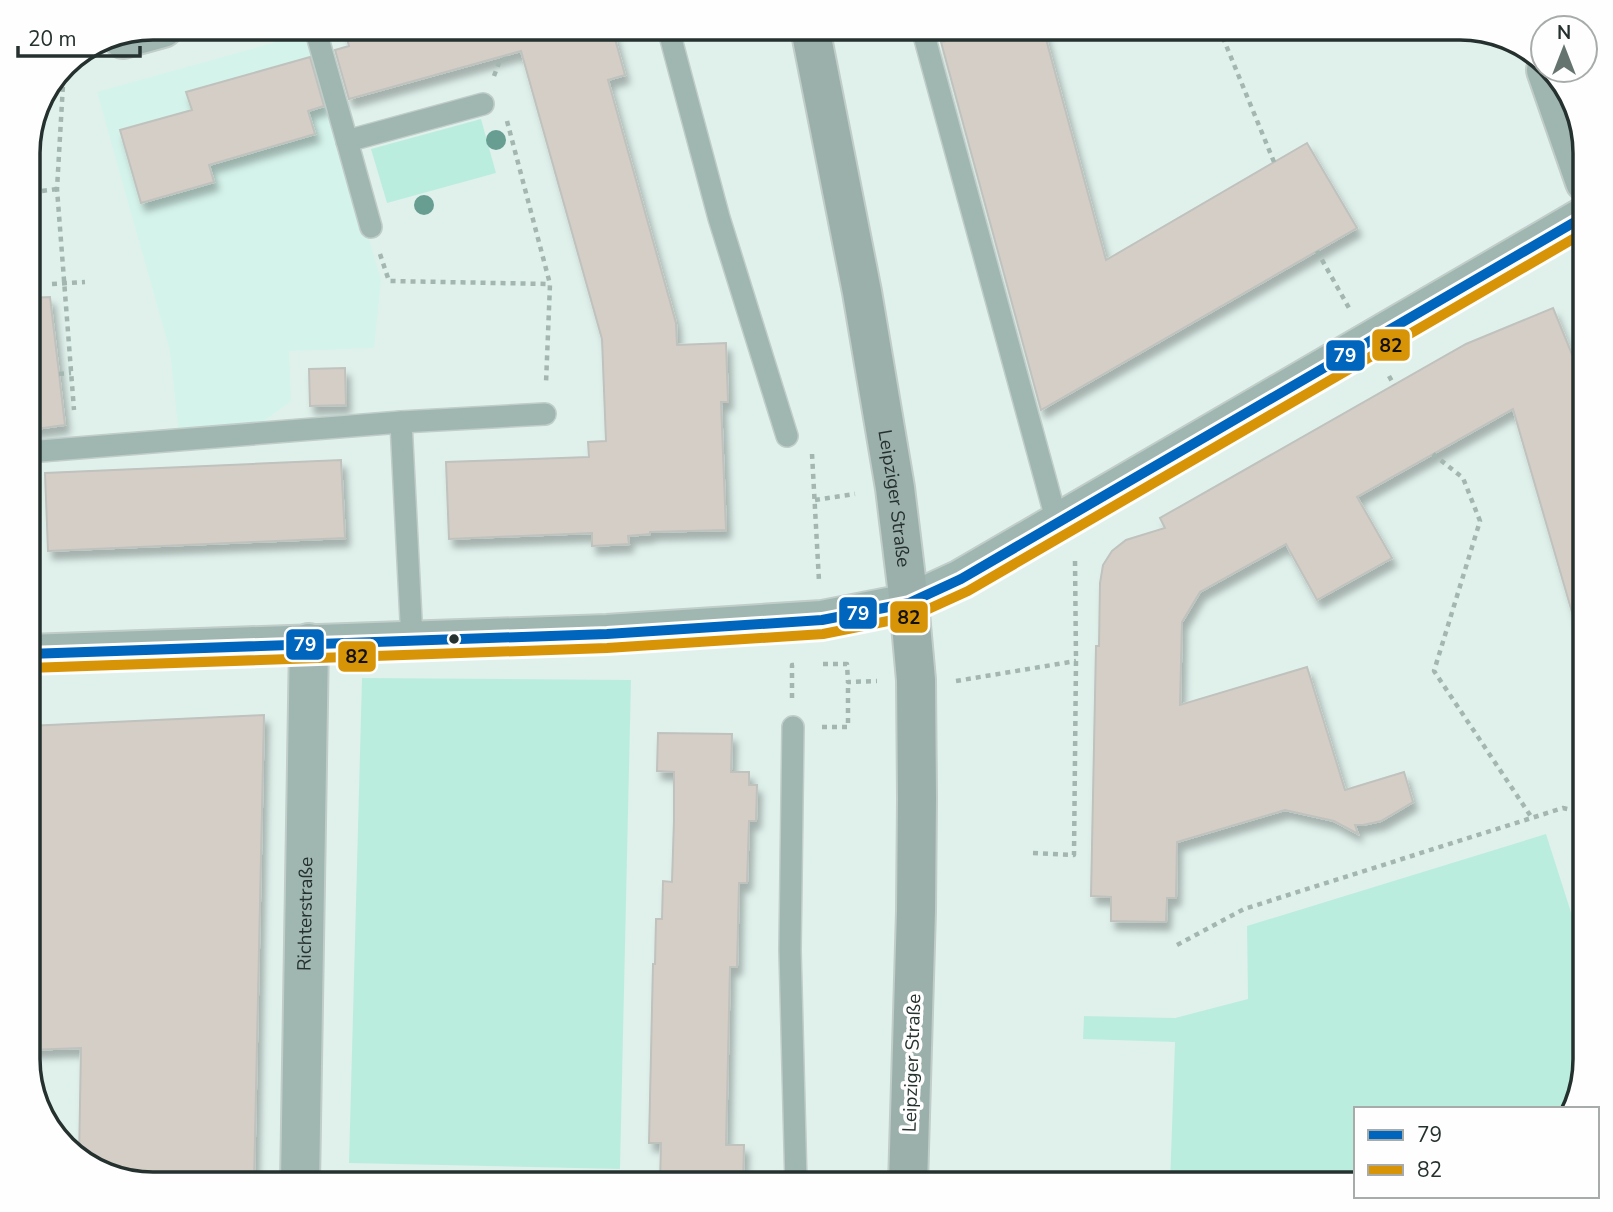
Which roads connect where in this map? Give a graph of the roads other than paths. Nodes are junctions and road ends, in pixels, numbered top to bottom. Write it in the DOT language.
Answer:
graph roads {
  1 [pos="318,40"];
  2 [pos="671,40"];
  3 [pos="812,40"];
  4 [pos="925,40"];
  5 [pos="1554,92"];
  6 [pos="493,107"];
  7 [pos="347,141"];
  8 [pos="1572,146"];
  9 [pos="1573,223"];
  10 [pos="371,227"];
  11 [pos="545,414"];
  12 [pos="401,422"];
  13 [pos="787,436"];
  14 [pos="40,451"];
  15 [pos="1057,522"];
  16 [pos="909,603"];
  17 [pos="412,640"];
  18 [pos="309,643"];
  19 [pos="40,654"];
  20 [pos="793,727"];
  21 [pos="300,1172"];
  22 [pos="796,1172"];
  23 [pos="908,1172"];
  1 -- 7 [label="lane"];
  2 -- 13 [label="lane"];
  3 -- 16 [label="main road, Leipziger Straße"];
  4 -- 15 [label="lane"];
  5 -- 8 [label="main road"];
  6 -- 7 [label="lane"];
  7 -- 10 [label="lane"];
  9 -- 15 [label="street"];
  11 -- 12 [label="lane"];
  12 -- 14 [label="lane"];
  12 -- 17 [label="lane"];
  15 -- 16 [label="street"];
  16 -- 17 [label="street"];
  16 -- 23 [label="main road, Leipziger Straße"];
  17 -- 18 [label="street"];
  18 -- 19 [label="street"];
  18 -- 21 [label="street, Richterstraße"];
  20 -- 22 [label="lane"];
}
